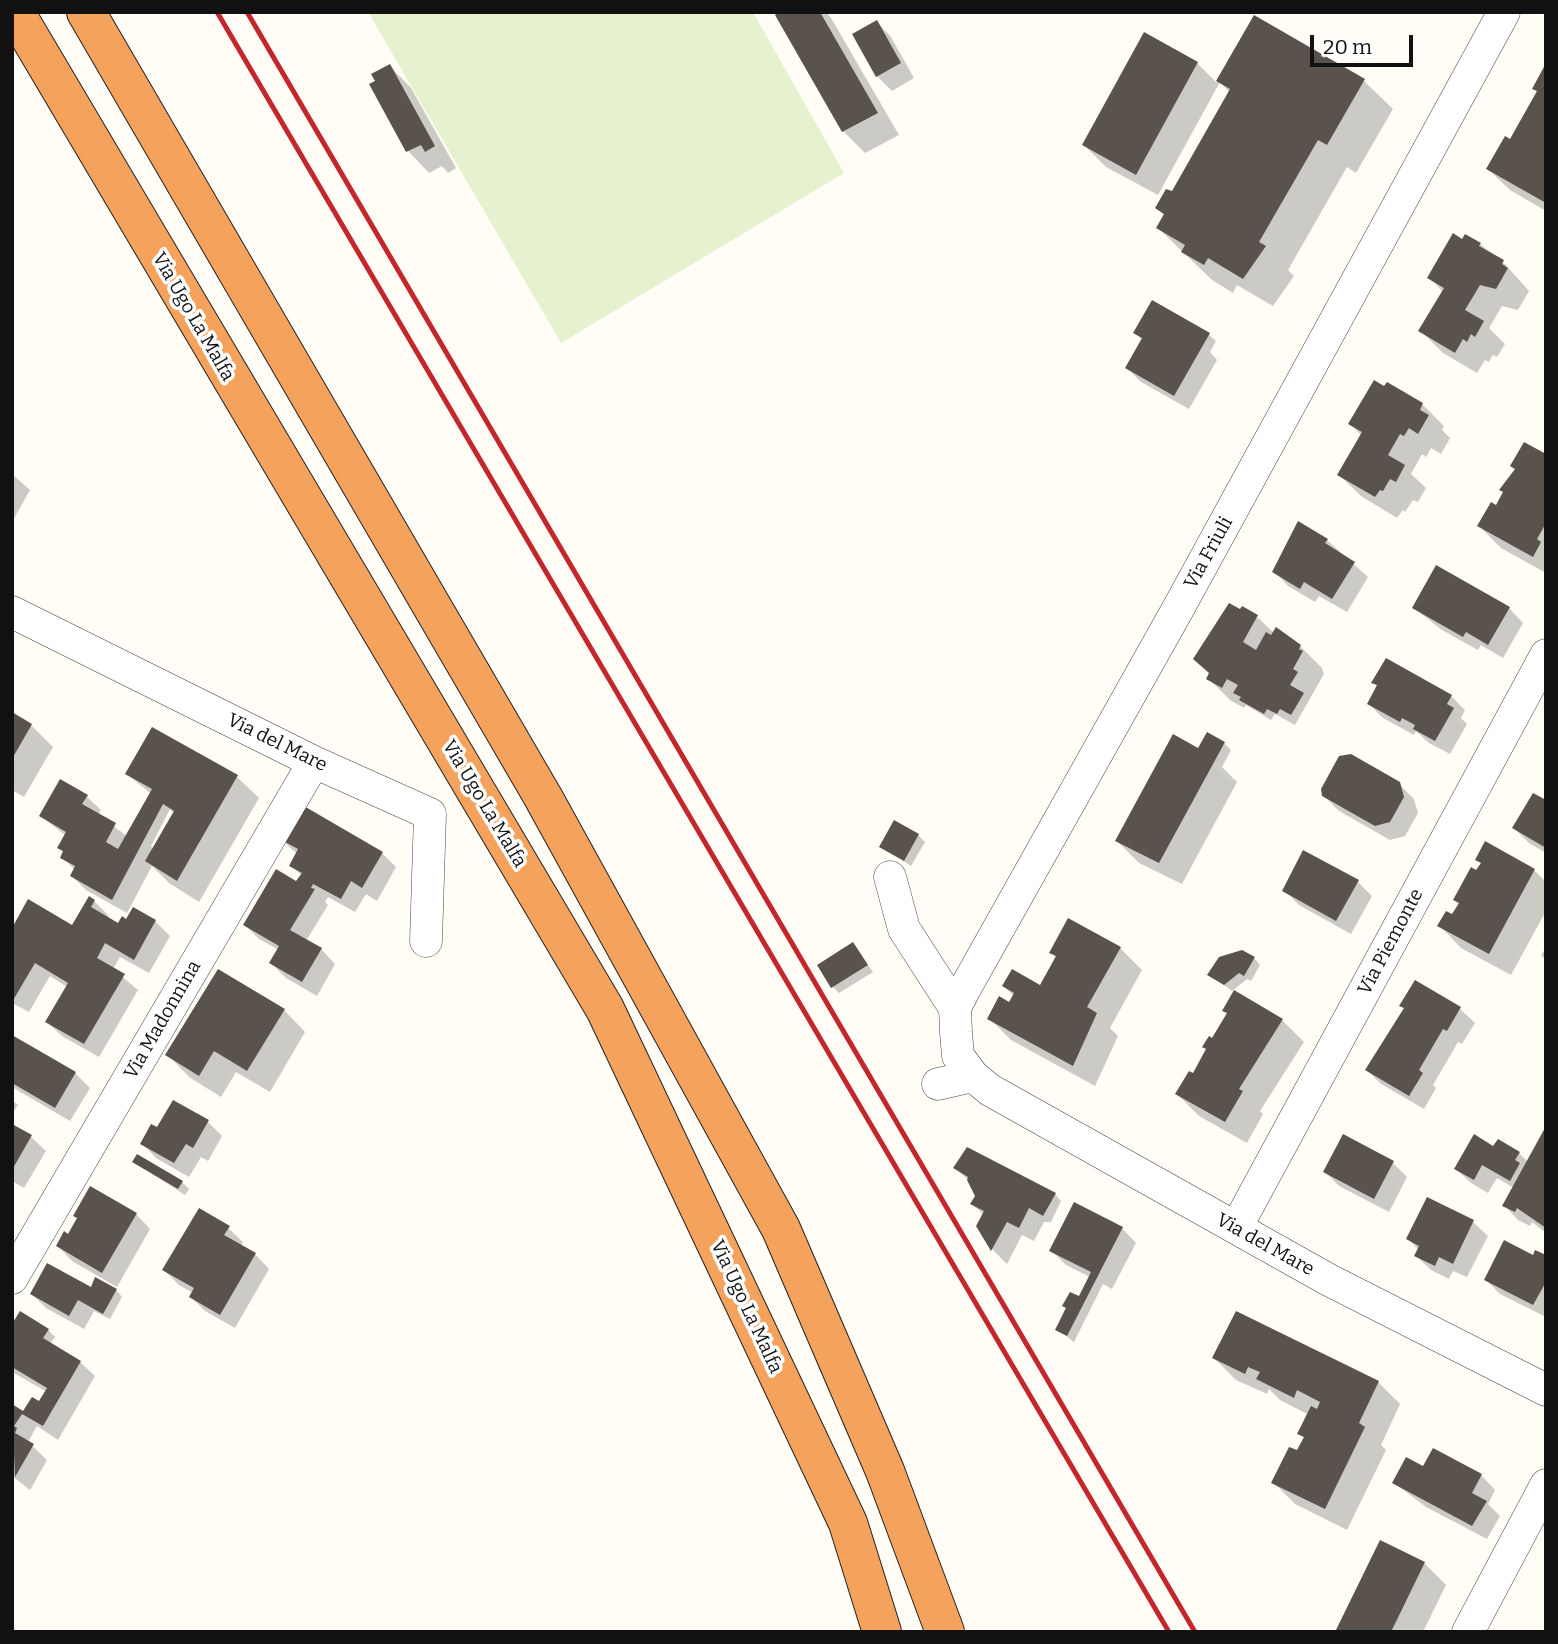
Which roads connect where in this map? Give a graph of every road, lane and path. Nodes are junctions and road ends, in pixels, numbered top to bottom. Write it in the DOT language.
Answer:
graph roads {
  1 [pos="15,12"];
  2 [pos="86,12"];
  3 [pos="1504,12"];
  4 [pos="12,612"];
  5 [pos="1546,656"];
  6 [pos="314,762"];
  7 [pos="890,877"];
  8 [pos="426,942"];
  9 [pos="955,1008"];
  10 [pos="981,1083"];
  11 [pos="939,1084"];
  12 [pos="1236,1228"];
  13 [pos="12,1278"];
  14 [pos="1546,1390"];
  15 [pos="1546,1485"];
  16 [pos="883,1632"];
  17 [pos="945,1632"];
  18 [pos="1468,1632"];
  1 -- 16 [label="highway, Via Ugo La Malfa"];
  2 -- 17 [label="highway"];
  3 -- 9 [label="street, Via Friuli"];
  4 -- 6 [label="street, Via del Mare"];
  5 -- 12 [label="street, Via Piemonte"];
  6 -- 8 [label="street, Via del Mare"];
  6 -- 13 [label="street, Via Madonnina"];
  7 -- 9 [label="street"];
  9 -- 10 [label="street"];
  10 -- 11 [label="street"];
  10 -- 12 [label="street, Via del Mare"];
  12 -- 14 [label="street, Via del Mare"];
  15 -- 18 [label="street"];
}
